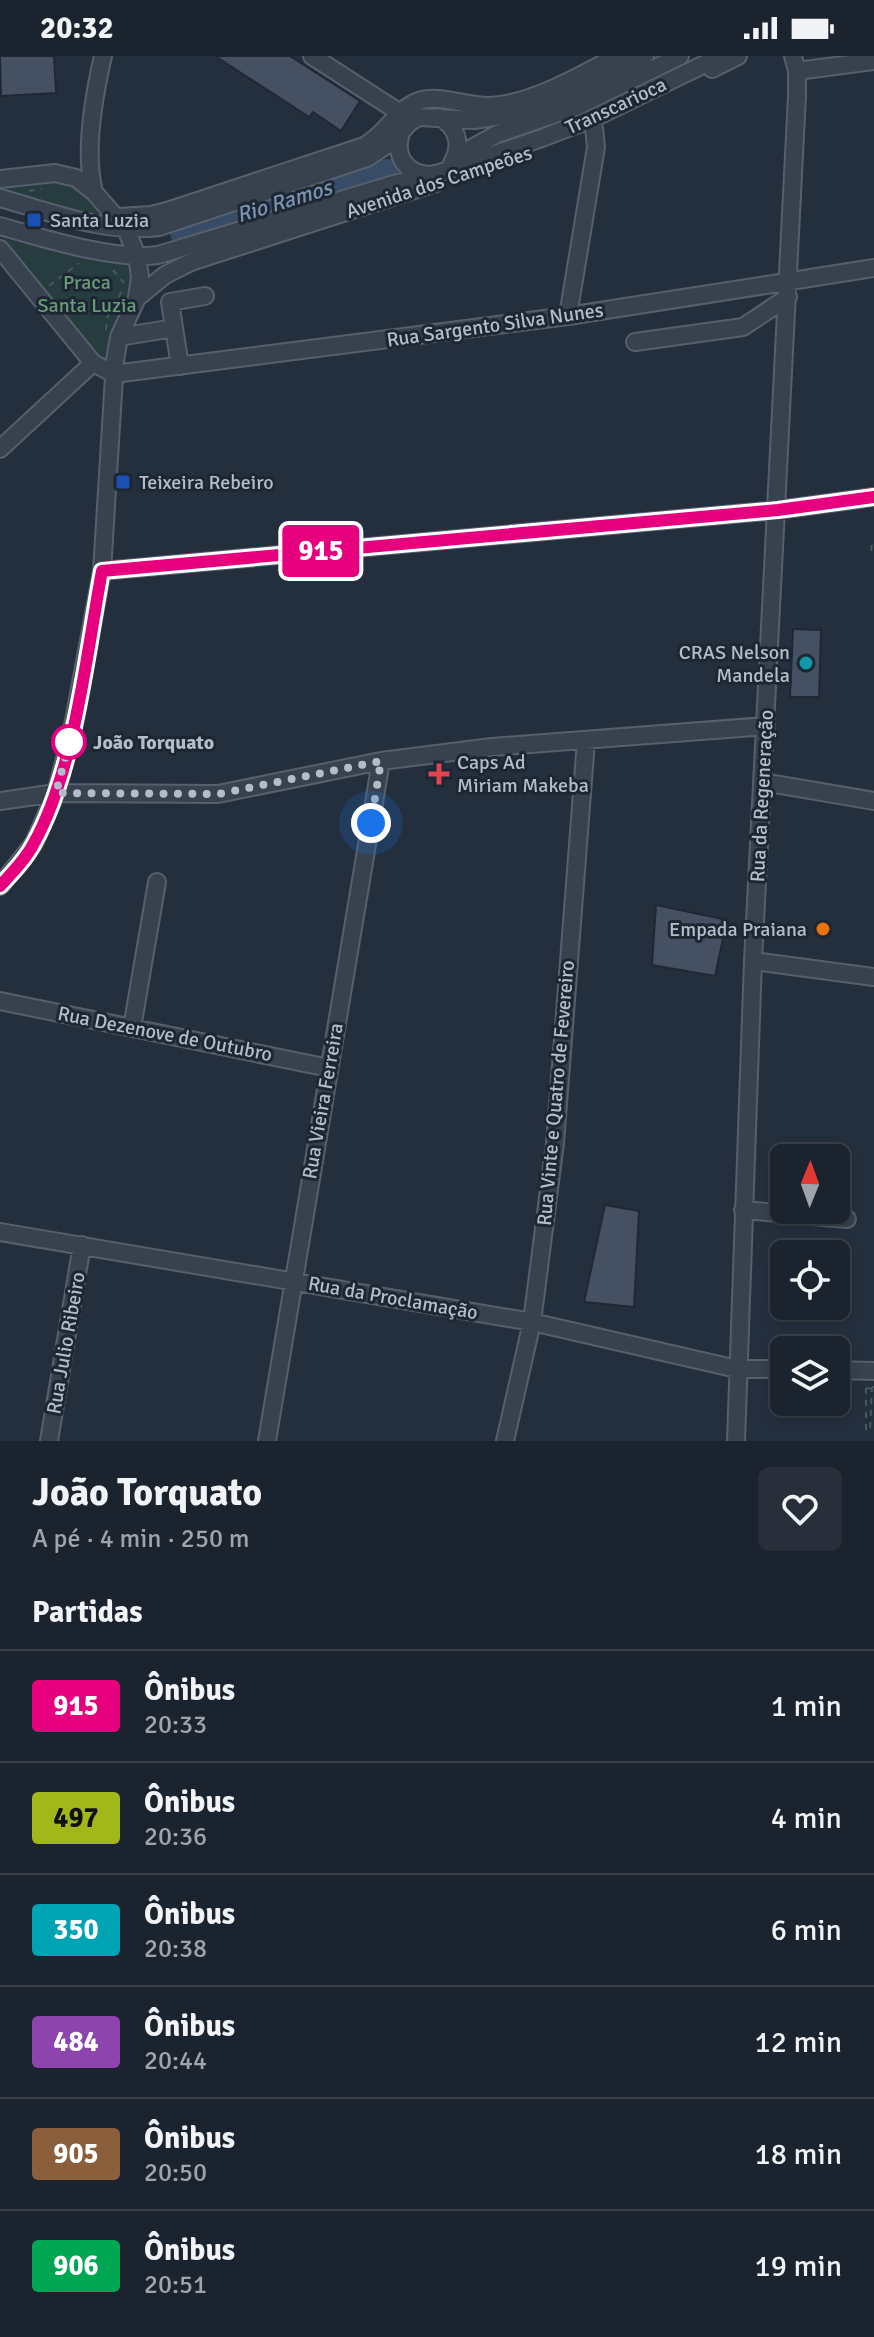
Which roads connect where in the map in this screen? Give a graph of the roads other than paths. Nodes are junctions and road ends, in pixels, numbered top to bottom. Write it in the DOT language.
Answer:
graph roads {
  1 [pos="103,56"];
  2 [pos="312,56"];
  3 [pos="617,56"];
  4 [pos="645,56"];
  5 [pos="680,56"];
  6 [pos="721,56"];
  7 [pos="738,56"];
  8 [pos="874,61"];
  9 [pos="795,64"];
  10 [pos="406,117"];
  11 [pos="438,117"];
  12 [pos="594,128"];
  13 [pos="497,134"];
  14 [pos="400,136"];
  15 [pos="437,173"];
  16 [pos="0,179"];
  17 [pos="94,192"];
  18 [pos="0,198"];
  19 [pos="122,223"];
  20 [pos="0,226"];
  21 [pos="0,249"];
  22 [pos="137,256"];
  23 [pos="874,268"];
  24 [pos="156,282"];
  25 [pos="788,289"];
  26 [pos="205,296"];
  27 [pos="137,298"];
  28 [pos="170,302"];
  29 [pos="568,316"];
  30 [pos="174,328"];
  31 [pos="112,333"];
  32 [pos="635,342"];
  33 [pos="93,363"];
  34 [pos="180,366"];
  35 [pos="114,374"];
  36 [pos="0,449"];
  37 [pos="874,497"];
  38 [pos="778,510"];
  39 [pos="102,571"];
  40 [pos="766,726"];
  41 [pos="586,741"];
  42 [pos="381,761"];
  43 [pos="763,782"];
  44 [pos="56,793"];
  45 [pos="0,801"];
  46 [pos="874,801"];
  47 [pos="157,882"];
  48 [pos="0,886"];
  49 [pos="753,961"];
  50 [pos="874,977"];
  51 [pos="0,1001"];
  52 [pos="132,1028"];
  53 [pos="329,1068"];
  54 [pos="743,1210"];
  55 [pos="770,1212"];
  56 [pos="0,1232"];
  57 [pos="82,1245"];
  58 [pos="293,1280"];
  59 [pos="532,1322"];
  60 [pos="737,1369"];
  61 [pos="770,1369"];
  62 [pos="850,1375"];
  63 [pos="874,1383"];
  64 [pos="49,1441"];
  65 [pos="267,1441"];
  66 [pos="505,1441"];
  67 [pos="736,1441"];
  1 -- 17 [label="street"];
  2 -- 10 [label="street"];
  3 -- 10 [label="street"];
  4 -- 11 [label="street, Transcarioca"];
  5 -- 13 [label="street"];
  6 -- 15 [label="street, Transcarioca"];
  7 -- 12 [label="street, Avenida dos Campeões"];
  8 -- 9 [label="street"];
  9 -- 25 [label="street, Rua da Regeneração"];
  10 -- 11 [label="street, Transcarioca"];
  10 -- 14 [label="street"];
  10 -- 19 [label="street"];
  11 -- 13 [label="street"];
  11 -- 15 [label="street"];
  12 -- 24 [label="street, Avenida dos Campeões"];
  12 -- 29 [label="street"];
  13 -- 15 [label="street"];
  14 -- 15 [label="street"];
  14 -- 19 [label="street"];
  15 -- 22 [label="street, Transcarioca"];
  16 -- 17 [label="street"];
  17 -- 19 [label="street"];
  18 -- 19 [label="street"];
  19 -- 22 [label="street"];
  20 -- 22 [label="street, Transcarioca"];
  21 -- 33 [label="street"];
  22 -- 27 [label="street"];
  23 -- 25 [label="street, Rua Sargento Silva Nunes"];
  24 -- 27 [label="street, Avenida dos Campeões"];
  24 -- 28 [label="street"];
  25 -- 29 [label="street, Rua Sargento Silva Nunes"];
  25 -- 32 [label="street"];
  25 -- 38 [label="street, Rua da Regeneração"];
  26 -- 28 [label="street"];
  27 -- 31 [label="street"];
  28 -- 30 [label="street"];
  29 -- 34 [label="street, Rua Sargento Silva Nunes"];
  30 -- 31 [label="street"];
  30 -- 34 [label="street"];
  31 -- 35 [label="street"];
  33 -- 35 [label="street"];
  33 -- 36 [label="street"];
  34 -- 35 [label="street, Rua Sargento Silva Nunes"];
  35 -- 39 [label="street"];
  37 -- 38 [label="street"];
  38 -- 39 [label="street"];
  38 -- 40 [label="street, Rua da Regeneração"];
  39 -- 44 [label="street"];
  40 -- 41 [label="street"];
  40 -- 43 [label="street, Rua da Regeneração"];
  41 -- 42 [label="street"];
  41 -- 59 [label="street, Rua Vinte e Quatro de Fevereiro"];
  42 -- 44 [label="street"];
  42 -- 53 [label="street, Rua Vieira Ferreira"];
  43 -- 46 [label="street"];
  43 -- 49 [label="street, Rua da Regeneração"];
  44 -- 45 [label="street"];
  44 -- 48 [label="street"];
  47 -- 52 [label="street"];
  49 -- 50 [label="street"];
  49 -- 54 [label="street, Rua da Regeneração"];
  51 -- 52 [label="street, Rua Dezenove de Outubro"];
  52 -- 53 [label="street, Rua Dezenove de Outubro"];
  53 -- 58 [label="street, Rua Vieira Ferreira"];
  54 -- 55 [label="street"];
  54 -- 60 [label="street, Rua da Regeneração"];
  56 -- 57 [label="street, Rua da Proclamação"];
  57 -- 58 [label="street, Rua da Proclamação"];
  57 -- 64 [label="street, Rua Julio Ribeiro"];
  58 -- 59 [label="street, Rua da Proclamação"];
  58 -- 65 [label="street, Rua Vieira Ferreira"];
  59 -- 60 [label="street, Rua da Proclamação"];
  59 -- 66 [label="street, Rua Vinte e Quatro de Fevereiro"];
  60 -- 61 [label="street, Rua da Proclamação"];
  60 -- 67 [label="street, Rua da Regeneração"];
  62 -- 63 [label="street"];
}
